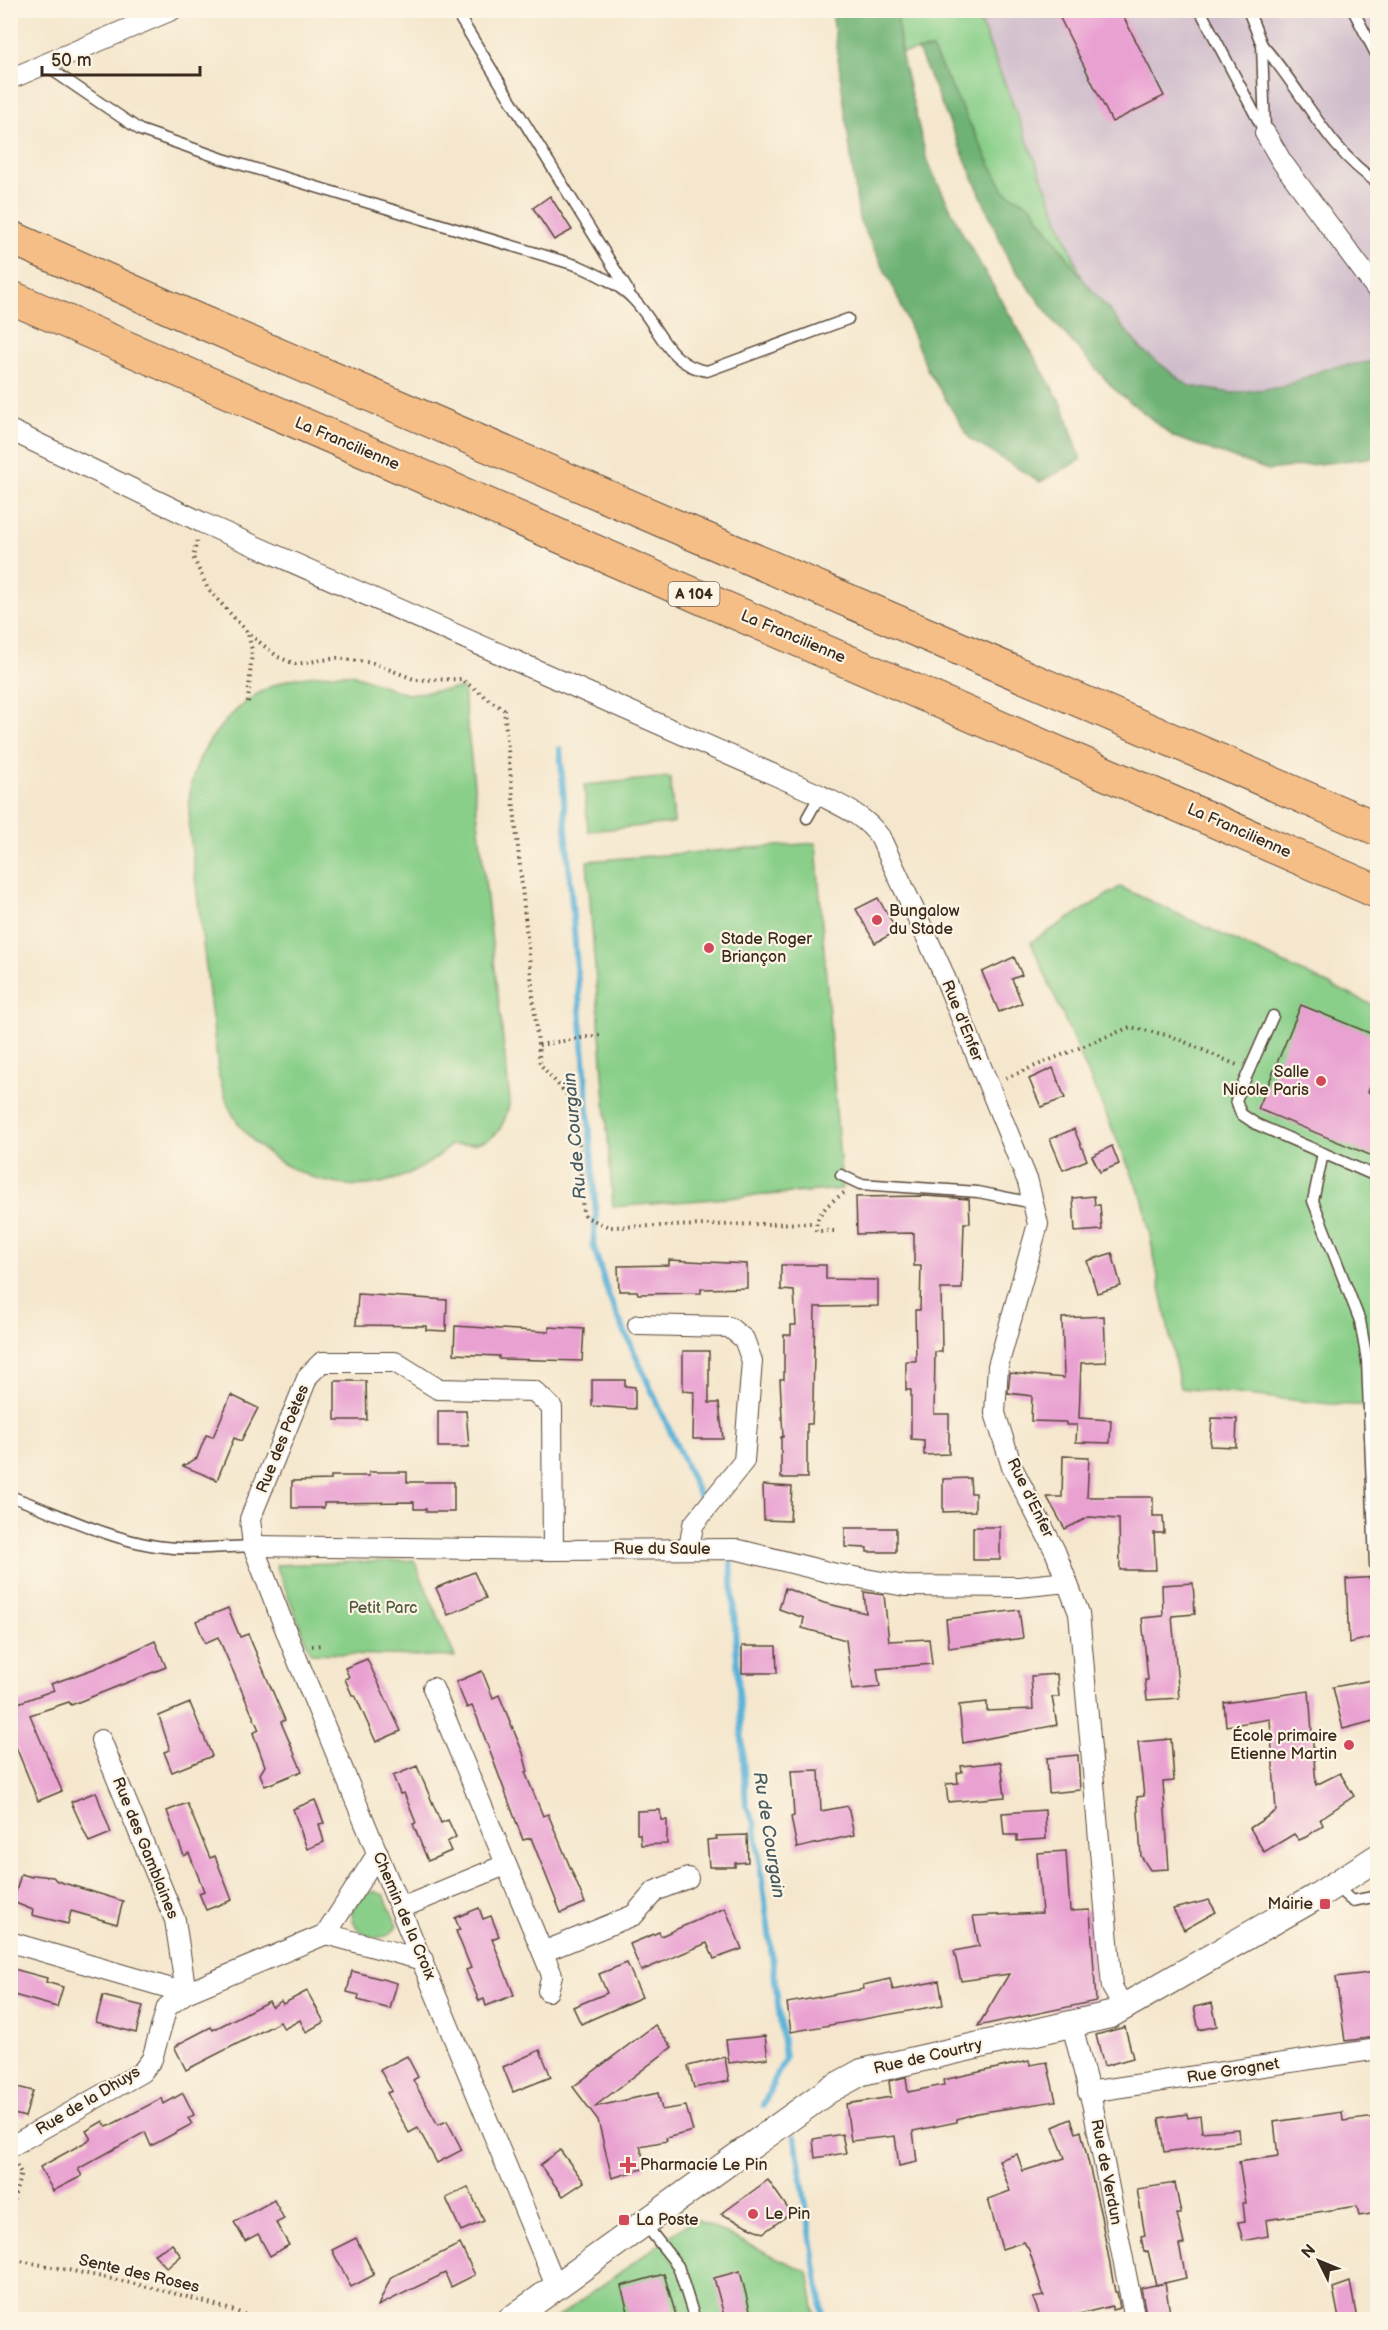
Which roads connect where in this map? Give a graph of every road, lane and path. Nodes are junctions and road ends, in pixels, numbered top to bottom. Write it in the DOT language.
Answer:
graph roads {
  1 [pos="172,10"];
  2 [pos="455,10"];
  3 [pos="1200,10"];
  4 [pos="1248,10"];
  5 [pos="1353,10"];
  6 [pos="1262,45"];
  7 [pos="1377,58"];
  8 [pos="43,64"];
  9 [pos="10,79"];
  10 [pos="1265,133"];
  11 [pos="1377,183"];
  12 [pos="10,237"];
  13 [pos="1377,291"];
  14 [pos="10,297"];
  15 [pos="634,300"];
  16 [pos="848,319"];
  17 [pos="10,430"];
  18 [pos="193,557"];
  19 [pos="248,633"];
  20 [pos="248,702"];
  21 [pos="820,795"];
  22 [pos="807,818"];
  23 [pos="1377,830"];
  24 [pos="1377,892"];
  25 [pos="1273,1016"];
  26 [pos="600,1035"];
  27 [pos="538,1045"];
  28 [pos="1248,1070"];
  29 [pos="988,1085"];
  30 [pos="1323,1153"];
  31 [pos="841,1175"];
  32 [pos="1377,1177"];
  33 [pos="860,1184"];
  34 [pos="1033,1203"];
  35 [pos="815,1223"];
  36 [pos="834,1231"];
  37 [pos="638,1325"];
  38 [pos="10,1496"];
  39 [pos="253,1546"];
  40 [pos="689,1549"];
  41 [pos="553,1550"];
  42 [pos="1377,1565"];
  43 [pos="1067,1582"];
  44 [pos="433,1688"];
  45 [pos="101,1740"];
  46 [pos="378,1853"];
  47 [pos="1377,1857"];
  48 [pos="505,1865"];
  49 [pos="688,1878"];
  50 [pos="1334,1884"];
  51 [pos="1377,1896"];
  52 [pos="401,1908"];
  53 [pos="326,1934"];
  54 [pos="10,1942"];
  55 [pos="543,1952"];
  56 [pos="423,1960"];
  57 [pos="548,1991"];
  58 [pos="186,1993"];
  59 [pos="1124,2008"];
  60 [pos="1072,2025"];
  61 [pos="1377,2049"];
  62 [pos="1088,2092"];
  63 [pos="10,2147"];
  64 [pos="10,2153"];
  65 [pos="10,2212"];
  66 [pos="644,2223"];
  67 [pos="10,2259"];
  68 [pos="556,2286"];
  69 [pos="260,2319"];
  70 [pos="510,2319"];
  71 [pos="695,2319"];
  72 [pos="1135,2319"];
  1 -- 8 [label="street"];
  2 -- 15 [label="lane"];
  3 -- 10 [label="lane"];
  4 -- 6 [label="lane"];
  5 -- 7 [label="lane"];
  6 -- 10 [label="lane"];
  6 -- 11 [label="lane"];
  8 -- 9 [label="street"];
  8 -- 15 [label="lane"];
  10 -- 13 [label="street"];
  12 -- 23 [label="highway"];
  14 -- 24 [label="highway, La Francilienne / A 104"];
  15 -- 16 [label="lane"];
  17 -- 21 [label="street, Rue d'Enfer"];
  18 -- 19 [label="path"];
  19 -- 20 [label="path"];
  19 -- 27 [label="path"];
  21 -- 22 [label="lane"];
  21 -- 29 [label="street, Rue d'Enfer"];
  25 -- 28 [label="lane"];
  26 -- 27 [label="path"];
  27 -- 35 [label="path"];
  28 -- 29 [label="path"];
  28 -- 30 [label="lane"];
  29 -- 34 [label="street, Rue d'Enfer"];
  30 -- 32 [label="lane"];
  30 -- 42 [label="lane"];
  31 -- 33 [label="lane"];
  33 -- 34 [label="lane"];
  33 -- 35 [label="path"];
  34 -- 43 [label="street, Rue d'Enfer"];
  35 -- 36 [label="path"];
  37 -- 40 [label="street"];
  38 -- 39 [label="lane"];
  39 -- 41 [label="street, Rue du Saule"];
  39 -- 41 [label="street, Rue des Poètes"];
  39 -- 46 [label="street, Chemin de la Croix"];
  40 -- 41 [label="street, Rue du Saule"];
  40 -- 43 [label="street, Rue du Saule"];
  43 -- 59 [label="street, Rue d'Enfer"];
  44 -- 48 [label="street"];
  45 -- 58 [label="street, Rue des Gamblaines"];
  46 -- 52 [label="street, Chemin de la Croix"];
  46 -- 53 [label="street"];
  47 -- 50 [label="street, Rue de Courtry"];
  48 -- 52 [label="street"];
  48 -- 55 [label="street"];
  49 -- 55 [label="street"];
  50 -- 51 [label="lane"];
  50 -- 59 [label="street, Rue de Courtry"];
  52 -- 56 [label="street, Chemin de la Croix"];
  53 -- 56 [label="street"];
  53 -- 58 [label="street, Rue de la Dhuys"];
  54 -- 58 [label="street"];
  55 -- 57 [label="street"];
  56 -- 68 [label="street, Chemin de la Croix"];
  58 -- 63 [label="street, Rue de la Dhuys"];
  59 -- 60 [label="street, Rue de Courtry"];
  60 -- 62 [label="street, Rue de Verdun"];
  60 -- 66 [label="street, Rue de Courtry"];
  61 -- 62 [label="street, Rue Grognet"];
  62 -- 72 [label="street, Rue de Verdun"];
  64 -- 65 [label="path"];
  66 -- 68 [label="street, Rue de Courtry"];
  66 -- 71 [label="lane"];
  67 -- 69 [label="path, Sente des Roses"];
  68 -- 70 [label="street, Rue de Courtry"];
}
